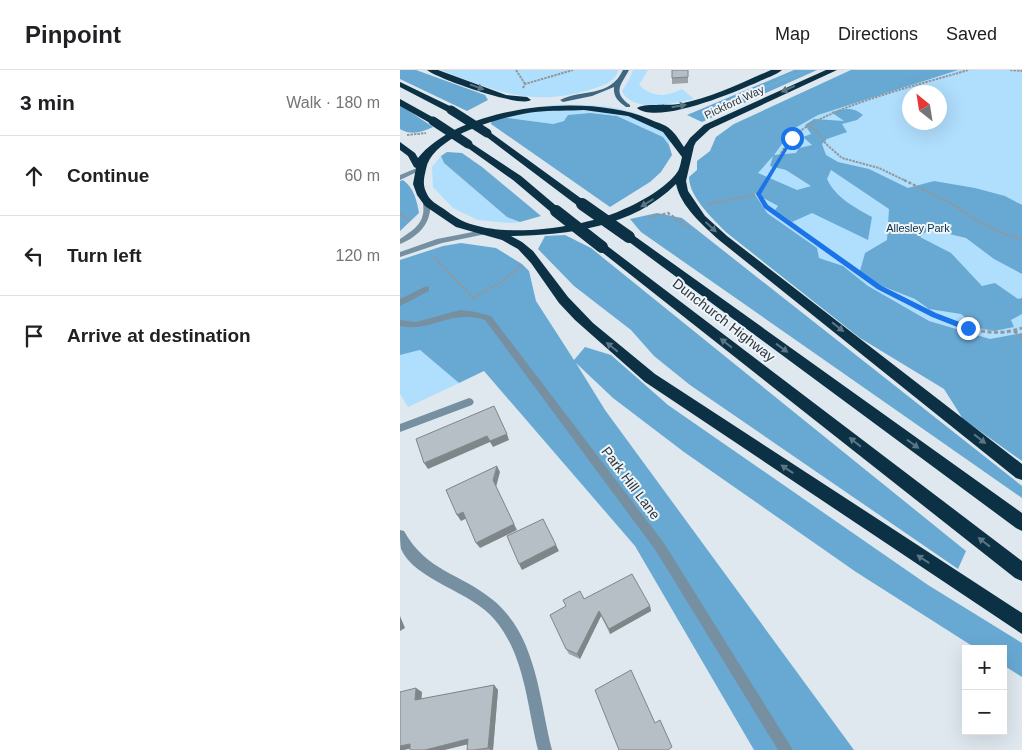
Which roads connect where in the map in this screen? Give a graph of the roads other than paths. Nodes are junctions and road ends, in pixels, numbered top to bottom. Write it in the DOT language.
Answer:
graph roads {
  1 [pos="431,70"];
  2 [pos="626,70"];
  3 [pos="778,70"];
  4 [pos="833,70"];
  5 [pos="618,83"];
  6 [pos="400,84"];
  7 [pos="559,100"];
  8 [pos="400,102"];
  9 [pos="629,107"];
  10 [pos="401,146"];
  11 [pos="688,157"];
  12 [pos="417,168"];
  13 [pos="684,171"];
  14 [pos="400,178"];
  15 [pos="426,203"];
  16 [pos="485,232"];
  17 [pos="400,242"];
  18 [pos="400,255"];
  19 [pos="426,289"];
  20 [pos="400,303"];
  21 [pos="400,324"];
  22 [pos="469,402"];
  23 [pos="400,428"];
  24 [pos="1022,472"];
  25 [pos="1022,523"];
  26 [pos="400,535"];
  27 [pos="1022,572"];
  28 [pos="1022,624"];
  29 [pos="545,750"];
  30 [pos="786,750"];
  1 -- 7 [label="highway, one-way"];
  2 -- 5 [label="street"];
  9 -- 3 [label="highway, Pickford Way, one-way"];
  4 -- 11 [label="highway, Pickford Way, one-way"];
  5 -- 7 [label="street"];
  5 -- 9 [label="street"];
  6 -- 25 [label="highway, Dunchurch Highway, one-way, bridge"];
  7 -- 9 [label="highway"];
  7 -- 12 [label="highway"];
  27 -- 8 [label="highway, Dunchurch Highway, one-way, bridge"];
  9 -- 11 [label="highway"];
  10 -- 12 [label="highway"];
  11 -- 13 [label="highway, Pickford Way"];
  12 -- 14 [label="street"];
  12 -- 15 [label="highway"];
  13 -- 16 [label="highway, one-way"];
  13 -- 24 [label="highway, one-way"];
  15 -- 16 [label="highway"];
  15 -- 17 [label="street"];
  16 -- 18 [label="street"];
  28 -- 16 [label="highway, one-way"];
  19 -- 20 [label="street"];
  21 -- 30 [label="street, Park Hill Lane"];
  22 -- 23 [label="street"];
  26 -- 29 [label="street"];
}
